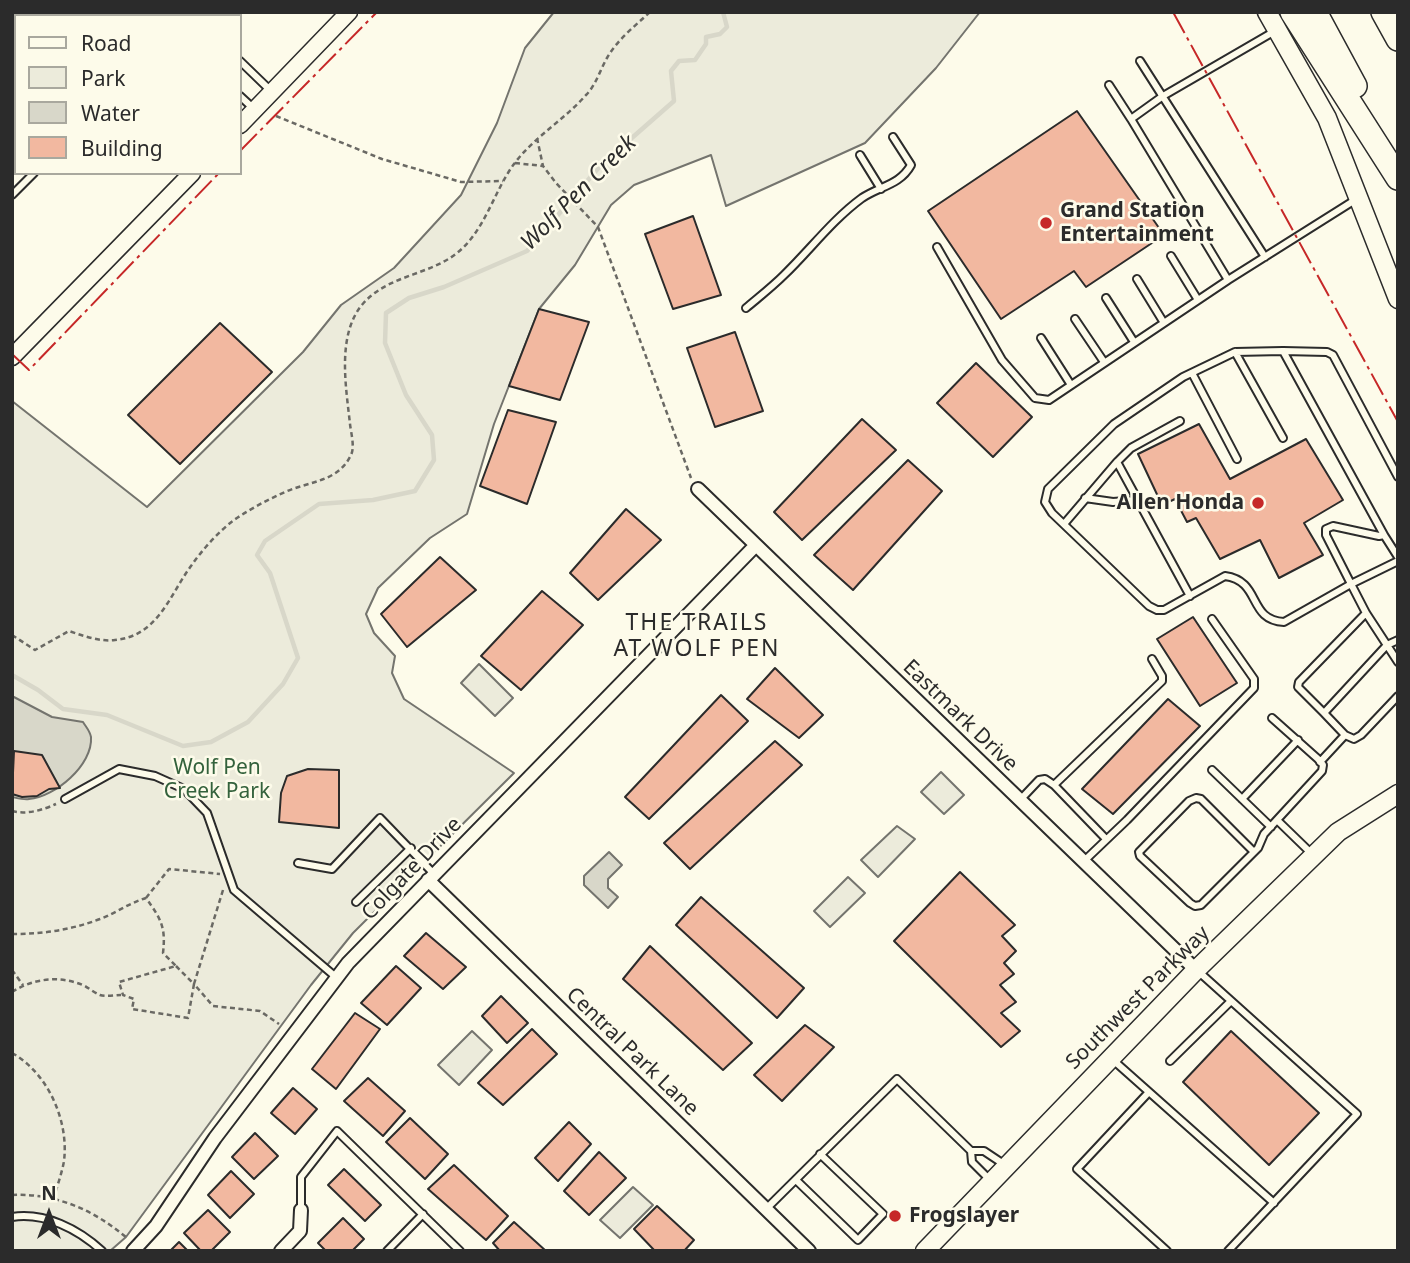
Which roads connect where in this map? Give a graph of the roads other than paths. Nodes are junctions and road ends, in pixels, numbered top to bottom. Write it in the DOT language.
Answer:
graph roads {
  1 [pos="349,12"];
  2 [pos="1267,12"];
  3 [pos="1292,12"];
  4 [pos="1315,12"];
  5 [pos="1383,12"];
  6 [pos="1276,30"];
  7 [pos="1398,39"];
  8 [pos="1140,61"];
  9 [pos="242,63"];
  10 [pos="1110,85"];
  11 [pos="271,91"];
  12 [pos="1163,96"];
  13 [pos="242,98"];
  14 [pos="254,110"];
  15 [pos="1131,119"];
  16 [pos="242,123"];
  17 [pos="893,137"];
  18 [pos="860,155"];
  19 [pos="1398,163"];
  20 [pos="32,175"];
  21 [pos="190,175"];
  22 [pos="1398,178"];
  23 [pos="881,189"];
  24 [pos="12,195"];
  25 [pos="1359,198"];
  26 [pos="937,247"];
  27 [pos="1171,256"];
  28 [pos="1265,257"];
  29 [pos="1138,279"];
  30 [pos="1228,280"];
  31 [pos="1106,298"];
  32 [pos="1398,299"];
  33 [pos="1198,300"];
  34 [pos="746,308"];
  35 [pos="1075,319"];
  36 [pos="1164,323"];
  37 [pos="1041,338"];
  38 [pos="1134,342"];
  39 [pos="1283,351"];
  40 [pos="1235,352"];
  41 [pos="12,357"];
  42 [pos="1104,362"];
  43 [pos="1192,373"];
  44 [pos="1071,385"];
  45 [pos="1180,421"];
  46 [pos="1283,438"];
  47 [pos="1237,459"];
  48 [pos="1117,462"];
  49 [pos="1398,477"];
  50 [pos="698,489"];
  51 [pos="1086,498"];
  52 [pos="1139,500"];
  53 [pos="1064,524"];
  54 [pos="1384,535"];
  55 [pos="756,545"];
  56 [pos="1398,559"];
  57 [pos="1351,584"];
  58 [pos="1190,596"];
  59 [pos="1366,613"];
  60 [pos="1212,619"];
  61 [pos="1398,640"];
  62 [pos="1387,645"];
  63 [pos="1152,659"];
  64 [pos="1398,662"];
  65 [pos="1398,696"];
  66 [pos="1324,713"];
  67 [pos="1272,718"];
  68 [pos="1345,735"];
  69 [pos="1298,740"];
  70 [pos="1320,762"];
  71 [pos="1212,770"];
  72 [pos="1054,785"];
  73 [pos="1398,794"];
  74 [pos="65,799"];
  75 [pos="1242,799"];
  76 [pos="1019,800"];
  77 [pos="1277,820"];
  78 [pos="1271,827"];
  79 [pos="1106,839"];
  80 [pos="411,848"];
  81 [pos="1254,852"];
  82 [pos="1314,855"];
  83 [pos="1083,862"];
  84 [pos="298,863"];
  85 [pos="431,877"];
  86 [pos="356,902"];
  87 [pos="1196,970"];
  88 [pos="337,978"];
  89 [pos="1231,1001"];
  90 [pos="1111,1058"];
  91 [pos="1170,1061"];
  92 [pos="1149,1092"];
  93 [pos="971,1151"];
  94 [pos="820,1154"];
  95 [pos="1005,1165"];
  96 [pos="796,1180"];
  97 [pos="992,1181"];
  98 [pos="1274,1203"];
  99 [pos="766,1209"];
  100 [pos="301,1210"];
  101 [pos="423,1214"];
  102 [pos="12,1217"];
  103 [pos="134,1249"];
  104 [pos="102,1251"];
  105 [pos="281,1251"];
  106 [pos="387,1251"];
  107 [pos="460,1251"];
  108 [pos="809,1251"];
  109 [pos="925,1251"];
  110 [pos="1167,1251"];
  111 [pos="1228,1251"];
  1 -- 11 [label="street"];
  2 -- 6 [label="main road"];
  3 -- 22 [label="highway"];
  4 -- 19 [label="highway"];
  5 -- 7 [label="highway"];
  6 -- 12 [label="lane"];
  6 -- 25 [label="main road"];
  8 -- 12 [label="lane"];
  9 -- 11 [label="lane"];
  10 -- 15 [label="lane"];
  11 -- 14 [label="street"];
  12 -- 15 [label="lane"];
  12 -- 28 [label="lane"];
  13 -- 14 [label="lane"];
  14 -- 16 [label="street"];
  15 -- 30 [label="lane"];
  17 -- 23 [label="lane"];
  18 -- 23 [label="lane"];
  20 -- 24 [label="lane"];
  21 -- 41 [label="street"];
  23 -- 34 [label="lane"];
  25 -- 28 [label="lane"];
  25 -- 32 [label="main road"];
  26 -- 44 [label="lane"];
  27 -- 33 [label="lane"];
  28 -- 30 [label="lane"];
  29 -- 36 [label="lane"];
  30 -- 33 [label="lane"];
  31 -- 38 [label="lane"];
  33 -- 36 [label="lane"];
  35 -- 42 [label="lane"];
  36 -- 38 [label="lane"];
  37 -- 44 [label="lane"];
  38 -- 42 [label="lane"];
  39 -- 40 [label="lane"];
  39 -- 49 [label="lane"];
  39 -- 54 [label="lane"];
  40 -- 43 [label="lane"];
  40 -- 46 [label="lane"];
  42 -- 44 [label="lane"];
  43 -- 47 [label="lane"];
  43 -- 53 [label="lane"];
  45 -- 48 [label="lane"];
  48 -- 51 [label="lane"];
  48 -- 52 [label="lane"];
  50 -- 55 [label="street, Eastmark Drive"];
  51 -- 52 [label="lane"];
  51 -- 53 [label="lane"];
  52 -- 58 [label="lane"];
  53 -- 58 [label="lane"];
  54 -- 56 [label="lane"];
  54 -- 57 [label="lane"];
  55 -- 76 [label="street, Eastmark Drive"];
  55 -- 85 [label="street, Colgate Drive"];
  56 -- 57 [label="lane"];
  57 -- 58 [label="lane"];
  57 -- 59 [label="lane"];
  59 -- 62 [label="lane"];
  59 -- 66 [label="lane"];
  60 -- 79 [label="lane"];
  61 -- 62 [label="lane"];
  62 -- 64 [label="lane"];
  62 -- 66 [label="lane"];
  63 -- 72 [label="lane"];
  65 -- 68 [label="lane"];
  66 -- 68 [label="lane"];
  67 -- 69 [label="lane"];
  68 -- 70 [label="lane"];
  69 -- 70 [label="lane"];
  69 -- 75 [label="lane"];
  70 -- 77 [label="lane"];
  71 -- 75 [label="lane"];
  72 -- 76 [label="lane"];
  72 -- 79 [label="lane"];
  73 -- 82 [label="main road, Southwest Parkway"];
  74 -- 88 [label="lane"];
  75 -- 78 [label="lane"];
  76 -- 83 [label="street, Eastmark Drive"];
  77 -- 78 [label="lane"];
  77 -- 82 [label="lane"];
  78 -- 81 [label="lane"];
  79 -- 83 [label="lane"];
  80 -- 84 [label="lane"];
  80 -- 85 [label="lane"];
  80 -- 86 [label="lane"];
  81 -- 81 [label="lane"];
  82 -- 87 [label="main road, Southwest Parkway"];
  83 -- 87 [label="street, Eastmark Drive"];
  85 -- 88 [label="street, Colgate Drive"];
  85 -- 99 [label="street, Central Park Lane"];
  87 -- 89 [label="lane"];
  87 -- 90 [label="main road, Southwest Parkway"];
  88 -- 103 [label="street, Colgate Drive"];
  89 -- 91 [label="lane"];
  89 -- 98 [label="lane"];
  90 -- 92 [label="lane"];
  90 -- 95 [label="main road, Southwest Parkway"];
  92 -- 98 [label="lane"];
  92 -- 110 [label="lane"];
  93 -- 94 [label="lane"];
  93 -- 95 [label="lane"];
  93 -- 97 [label="lane"];
  94 -- 96 [label="lane"];
  94 -- 96 [label="lane"];
  95 -- 97 [label="main road, Southwest Parkway"];
  96 -- 99 [label="lane"];
  97 -- 109 [label="main road, Southwest Parkway"];
  98 -- 111 [label="lane"];
  99 -- 108 [label="street, Central Park Lane"];
  100 -- 101 [label="lane"];
  100 -- 105 [label="street"];
  101 -- 106 [label="lane"];
  101 -- 107 [label="lane"];
  102 -- 104 [label="lane"];
}
